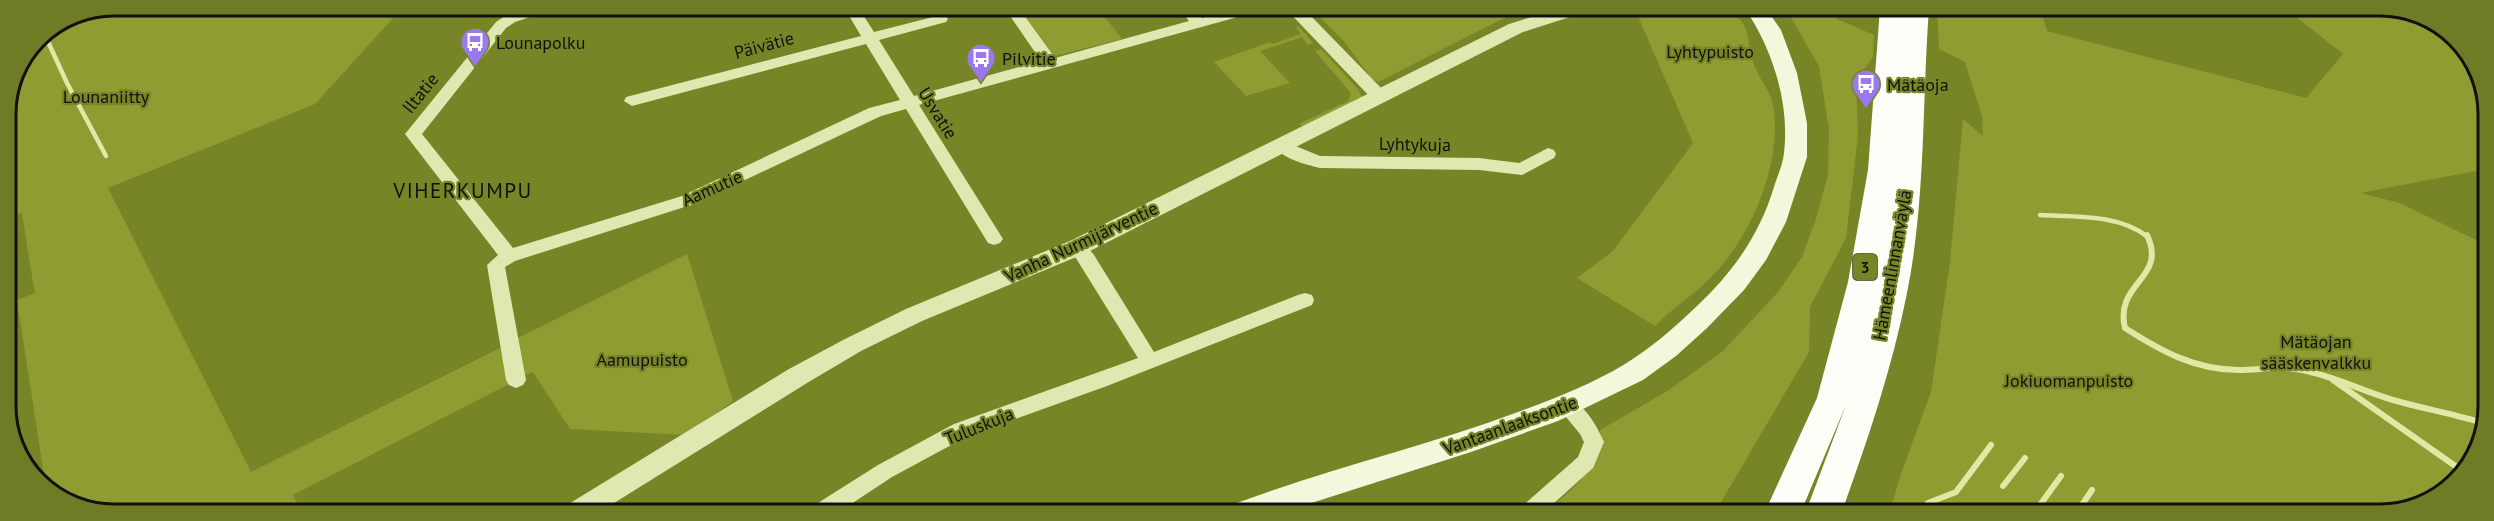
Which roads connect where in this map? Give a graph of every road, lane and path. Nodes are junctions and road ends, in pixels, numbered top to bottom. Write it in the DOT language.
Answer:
graph roads {
  1 [pos="519,16"];
  2 [pos="856,16"];
  3 [pos="1017,16"];
  4 [pos="1192,16"];
  5 [pos="1227,16"];
  6 [pos="1303,16"];
  7 [pos="1555,16"];
  8 [pos="1760,16"];
  9 [pos="1892,16"];
  10 [pos="1916,16"];
  11 [pos="941,19"];
  12 [pos="1199,24"];
  13 [pos="869,37"];
  14 [pos="1051,64"];
  15 [pos="1380,97"];
  16 [pos="632,101"];
  17 [pos="909,103"];
  18 [pos="1281,145"];
  19 [pos="1548,154"];
  20 [pos="994,239"];
  21 [pos="1078,247"];
  22 [pos="509,256"];
  23 [pos="1305,300"];
  24 [pos="1150,361"];
  25 [pos="516,380"];
  26 [pos="1863,405"];
  27 [pos="1567,406"];
  28 [pos="591,504"];
  29 [pos="834,504"];
  30 [pos="1270,504"];
  31 [pos="1539,504"];
  32 [pos="1786,504"];
  33 [pos="1827,504"];
  34 [pos="1843,504"];
  1 -- 22 [label="street, Iltatie"];
  2 -- 13 [label="street, Usvatie"];
  3 -- 14 [label="street"];
  4 -- 12 [label="street"];
  5 -- 12 [label="street, Aamutie"];
  6 -- 15 [label="street"];
  7 -- 15 [label="street, Vanha Nurmijärventie"];
  8 -- 27 [label="main road, Vantaanlaaksontie"];
  9 -- 32 [label="highway, Hämeenlinnanväylä / 3"];
  10 -- 26 [label="highway, Hämeenlinnanväylä / 3"];
  11 -- 13 [label="street, Päivätie"];
  12 -- 14 [label="street, Aamutie"];
  13 -- 16 [label="street, Päivätie"];
  13 -- 17 [label="street, Usvatie"];
  14 -- 17 [label="street, Aamutie"];
  15 -- 18 [label="street, Vanha Nurmijärventie"];
  17 -- 20 [label="street, Usvatie"];
  17 -- 22 [label="street, Aamutie"];
  18 -- 19 [label="street, Lyhtykuja"];
  18 -- 21 [label="street, Vanha Nurmijärventie"];
  21 -- 24 [label="street"];
  21 -- 28 [label="street, Vanha Nurmijärventie"];
  22 -- 25 [label="street"];
  23 -- 24 [label="street, Tuluskuja"];
  24 -- 29 [label="street, Tuluskuja"];
  26 -- 33 [label="highway, Hämeenlinnanväylä / 3"];
  26 -- 34 [label="highway"];
  27 -- 30 [label="main road, Vantaanlaaksontie"];
  27 -- 31 [label="street"];
}
